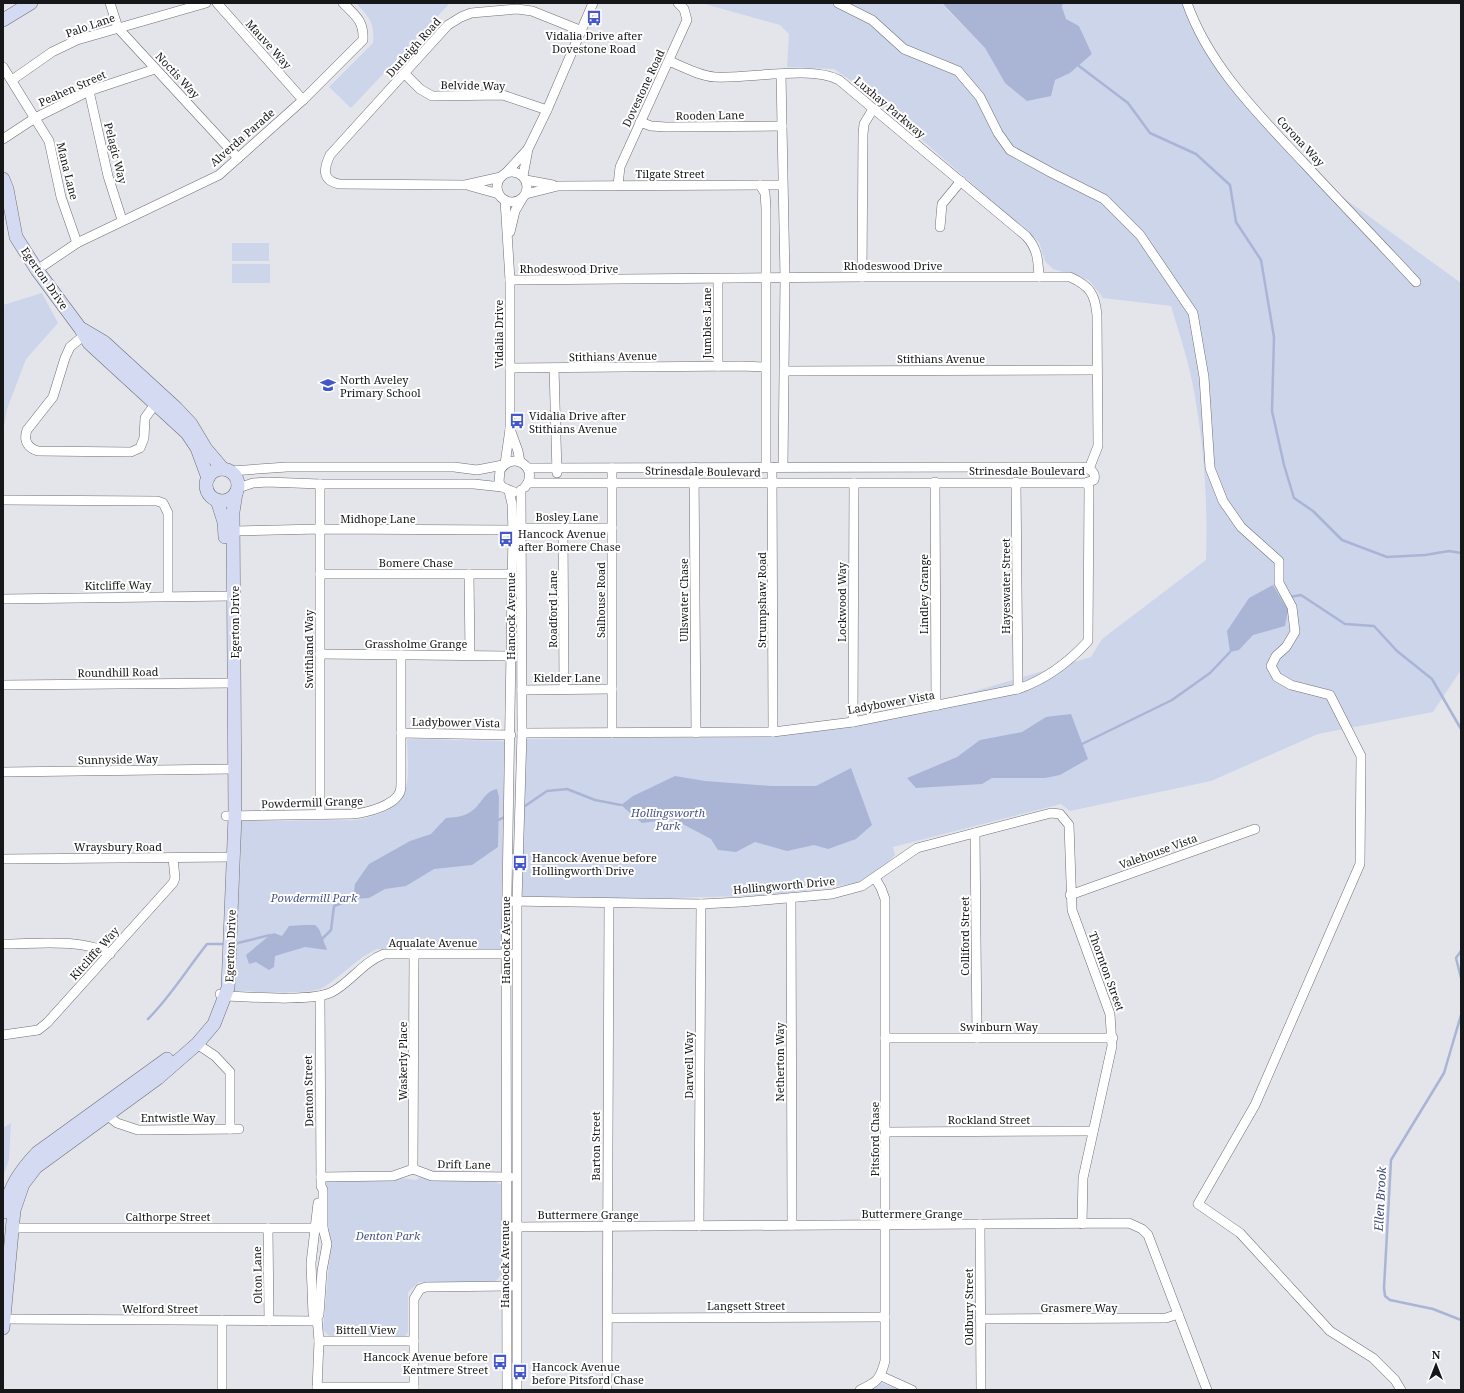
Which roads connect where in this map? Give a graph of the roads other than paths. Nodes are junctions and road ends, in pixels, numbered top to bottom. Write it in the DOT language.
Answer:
graph roads {
  1 [pos="31,3"];
  2 [pos="110,3"];
  3 [pos="206,3"];
  4 [pos="217,3"];
  5 [pos="343,3"];
  6 [pos="593,3"];
  7 [pos="678,3"];
  8 [pos="838,3"];
  9 [pos="1187,3"];
  10 [pos="3,20"];
  11 [pos="118,28"];
  12 [pos="582,31"];
  13 [pos="669,61"];
  14 [pos="3,67"];
  15 [pos="155,69"];
  16 [pos="405,74"];
  17 [pos="781,74"];
  18 [pos="12,80"];
  19 [pos="89,91"];
  20 [pos="303,100"];
  21 [pos="873,109"];
  22 [pos="547,110"];
  23 [pos="35,118"];
  24 [pos="640,122"];
  25 [pos="782,126"];
  26 [pos="3,139"];
  27 [pos="528,149"];
  28 [pos="238,158"];
  29 [pos="504,175"];
  30 [pos="525,178"];
  31 [pos="3,179"];
  32 [pos="960,182"];
  33 [pos="465,184"];
  34 [pos="618,185"];
  35 [pos="760,185"];
  36 [pos="782,185"];
  37 [pos="558,186"];
  38 [pos="502,197"];
  39 [pos="524,197"];
  40 [pos="122,220"];
  41 [pos="940,227"];
  42 [pos="508,239"];
  43 [pos="77,243"];
  44 [pos="37,270"];
  45 [pos="862,277"];
  46 [pos="1039,277"];
  47 [pos="785,278"];
  48 [pos="718,279"];
  49 [pos="765,279"];
  50 [pos="510,280"];
  51 [pos="1416,282"];
  52 [pos="84,332"];
  53 [pos="718,366"];
  54 [pos="765,367"];
  55 [pos="510,368"];
  56 [pos="554,368"];
  57 [pos="1096,370"];
  58 [pos="785,371"];
  59 [pos="159,400"];
  60 [pos="510,429"];
  61 [pos="504,464"];
  62 [pos="524,465"];
  63 [pos="557,468"];
  64 [pos="612,468"];
  65 [pos="694,468"];
  66 [pos="769,468"];
  67 [pos="783,468"];
  68 [pos="1089,469"];
  69 [pos="227,470"];
  70 [pos="208,478"];
  71 [pos="557,482"];
  72 [pos="612,482"];
  73 [pos="935,482"];
  74 [pos="1016,482"];
  75 [pos="528,483"];
  76 [pos="694,483"];
  77 [pos="854,483"];
  78 [pos="1087,483"];
  79 [pos="320,484"];
  80 [pos="773,484"];
  81 [pos="506,489"];
  82 [pos="237,490"];
  83 [pos="522,490"];
  84 [pos="3,500"];
  85 [pos="217,500"];
  86 [pos="563,528"];
  87 [pos="612,528"];
  88 [pos="320,529"];
  89 [pos="519,530"];
  90 [pos="234,531"];
  91 [pos="320,574"];
  92 [pos="469,574"];
  93 [pos="512,574"];
  94 [pos="168,596"];
  95 [pos="230,596"];
  96 [pos="3,599"];
  97 [pos="320,654"];
  98 [pos="401,655"];
  99 [pos="470,655"];
  100 [pos="511,656"];
  101 [pos="230,683"];
  102 [pos="3,685"];
  103 [pos="564,689"];
  104 [pos="612,689"];
  105 [pos="1018,689"];
  106 [pos="522,690"];
  107 [pos="936,706"];
  108 [pos="853,722"];
  109 [pos="773,732"];
  110 [pos="522,733"];
  111 [pos="612,733"];
  112 [pos="696,733"];
  113 [pos="401,734"];
  114 [pos="511,735"];
  115 [pos="229,769"];
  116 [pos="3,772"];
  117 [pos="320,814"];
  118 [pos="230,816"];
  119 [pos="1067,821"];
  120 [pos="1255,829"];
  121 [pos="975,833"];
  122 [pos="229,857"];
  123 [pos="173,858"];
  124 [pos="3,859"];
  125 [pos="875,878"];
  126 [pos="1070,895"];
  127 [pos="790,898"];
  128 [pos="512,902"];
  129 [pos="609,903"];
  130 [pos="701,904"];
  131 [pos="3,944"];
  132 [pos="414,953"];
  133 [pos="110,954"];
  134 [pos="506,954"];
  135 [pos="517,954"];
  136 [pos="222,995"];
  137 [pos="320,996"];
  138 [pos="3,1035"];
  139 [pos="885,1038"];
  140 [pos="977,1038"];
  141 [pos="1113,1038"];
  142 [pos="198,1044"];
  143 [pos="107,1115"];
  144 [pos="1093,1131"];
  145 [pos="886,1132"];
  146 [pos="413,1169"];
  147 [pos="516,1176"];
  148 [pos="506,1177"];
  149 [pos="321,1181"];
  150 [pos="980,1224"];
  151 [pos="1082,1224"];
  152 [pos="792,1225"];
  153 [pos="886,1225"];
  154 [pos="506,1226"];
  155 [pos="606,1226"];
  156 [pos="699,1226"];
  157 [pos="516,1227"];
  158 [pos="268,1228"];
  159 [pos="319,1229"];
  160 [pos="8,1231"];
  161 [pos="506,1286"];
  162 [pos="516,1286"];
  163 [pos="1178,1314"];
  164 [pos="885,1316"];
  165 [pos="608,1318"];
  166 [pos="317,1319"];
  167 [pos="980,1319"];
  168 [pos="222,1320"];
  169 [pos="269,1321"];
  170 [pos="3,1322"];
  171 [pos="319,1341"];
  172 [pos="414,1341"];
  173 [pos="881,1376"];
  174 [pos="317,1389"];
  175 [pos="414,1389"];
  176 [pos="222,1390"];
  177 [pos="507,1390"];
  178 [pos="517,1390"];
  179 [pos="607,1390"];
  180 [pos="860,1390"];
  181 [pos="912,1390"];
  182 [pos="981,1390"];
  183 [pos="1207,1390"];
  184 [pos="1401,1390"];
  1 -- 10 [label="street"];
  2 -- 11 [label="street, Noctis Way"];
  3 -- 11 [label="street, Palo Lane"];
  4 -- 20 [label="street, Mauve Way"];
  5 -- 20 [label="street, Alverda Parade"];
  6 -- 12 [label="street"];
  7 -- 13 [label="street, Dovestone Road"];
  8 -- 184 [label="street"];
  9 -- 51 [label="street, Corona Way"];
  11 -- 15 [label="street, Noctis Way"];
  11 -- 18 [label="street, Palo Lane"];
  12 -- 16 [label="street, Durleigh Road"];
  12 -- 22 [label="street"];
  13 -- 17 [label="street, Luxhay Parkway"];
  13 -- 24 [label="street, Dovestone Road"];
  14 -- 18 [label="street, Mana Lane"];
  15 -- 19 [label="street, Peahen Street"];
  15 -- 28 [label="street, Noctis Way"];
  16 -- 22 [label="street, Belvide Way"];
  16 -- 33 [label="street, Durleigh Road"];
  17 -- 21 [label="street, Luxhay Parkway"];
  17 -- 25 [label="street"];
  18 -- 23 [label="street, Mana Lane"];
  19 -- 23 [label="street, Peahen Street"];
  19 -- 40 [label="street, Pelagic Way"];
  20 -- 28 [label="street, Alverda Parade"];
  21 -- 32 [label="street, Luxhay Parkway"];
  21 -- 45 [label="street"];
  22 -- 27 [label="street"];
  23 -- 26 [label="street, Peahen Street"];
  23 -- 43 [label="street, Mana Lane"];
  24 -- 25 [label="street, Rooden Lane"];
  24 -- 34 [label="street, Dovestone Road"];
  25 -- 36 [label="street"];
  27 -- 29 [label="street"];
  27 -- 30 [label="street"];
  28 -- 40 [label="street, Alverda Parade"];
  29 -- 30 [label="street"];
  29 -- 33 [label="street"];
  29 -- 38 [label="street"];
  30 -- 37 [label="street, Tilgate Street"];
  30 -- 39 [label="street"];
  31 -- 44 [label="street, Egerton Drive"];
  32 -- 41 [label="street"];
  32 -- 46 [label="street, Luxhay Parkway"];
  33 -- 38 [label="street"];
  34 -- 35 [label="street, Tilgate Street"];
  34 -- 37 [label="street, Tilgate Street"];
  35 -- 36 [label="street, Tilgate Street"];
  35 -- 49 [label="street, Strumpshaw Road"];
  36 -- 47 [label="street"];
  37 -- 39 [label="street, Tilgate Street"];
  38 -- 39 [label="street"];
  38 -- 42 [label="street, Vidalia Drive"];
  39 -- 42 [label="street, Vidalia Drive"];
  40 -- 43 [label="street, Alverda Parade"];
  42 -- 50 [label="street, Vidalia Drive"];
  43 -- 44 [label="street, Alverda Parade"];
  44 -- 52 [label="street, Egerton Drive"];
  45 -- 46 [label="street, Rhodeswood Drive"];
  45 -- 47 [label="street, Rhodeswood Drive"];
  46 -- 57 [label="street, Rhodeswood Drive"];
  47 -- 49 [label="street, Rhodeswood Drive"];
  47 -- 58 [label="street"];
  48 -- 49 [label="street, Rhodeswood Drive"];
  48 -- 50 [label="street, Rhodeswood Drive"];
  48 -- 53 [label="street, Jumbles Lane"];
  49 -- 54 [label="street, Strumpshaw Road"];
  50 -- 55 [label="street, Vidalia Drive"];
  52 -- 59 [label="street, Egerton Drive"];
  52 -- 59 [label="street"];
  53 -- 54 [label="street, Stithians Avenue"];
  53 -- 56 [label="street, Stithians Avenue"];
  54 -- 66 [label="street, Strumpshaw Road"];
  55 -- 56 [label="street, Stithians Avenue"];
  55 -- 60 [label="street, Vidalia Drive"];
  56 -- 63 [label="street"];
  57 -- 58 [label="street, Stithians Avenue"];
  57 -- 68 [label="street, Rhodeswood Drive"];
  58 -- 67 [label="street"];
  59 -- 69 [label="street, Egerton Drive"];
  59 -- 70 [label="street, Egerton Drive"];
  60 -- 61 [label="street, Vidalia Drive"];
  60 -- 62 [label="street, Vidalia Drive"];
  61 -- 62 [label="street"];
  61 -- 69 [label="street"];
  61 -- 81 [label="street"];
  62 -- 63 [label="street, Strinesdale Boulevard"];
  62 -- 75 [label="street"];
  63 -- 64 [label="street, Strinesdale Boulevard"];
  63 -- 71 [label="street"];
  64 -- 65 [label="street, Strinesdale Boulevard"];
  64 -- 72 [label="street, Salhouse Road"];
  65 -- 66 [label="street, Strinesdale Boulevard"];
  65 -- 76 [label="street, Ullswater Chase"];
  66 -- 67 [label="street, Strinesdale Boulevard"];
  66 -- 80 [label="street, Strumpshaw Road"];
  67 -- 68 [label="street, Strinesdale Boulevard"];
  68 -- 78 [label="street, Strinesdale Boulevard"];
  69 -- 70 [label="street"];
  69 -- 82 [label="street, Egerton Drive"];
  70 -- 85 [label="street, Egerton Drive"];
  71 -- 72 [label="street, Strinesdale Boulevard"];
  71 -- 75 [label="street, Strinesdale Boulevard"];
  72 -- 76 [label="street, Strinesdale Boulevard"];
  72 -- 87 [label="street, Salhouse Road"];
  73 -- 74 [label="street, Strinesdale Boulevard"];
  73 -- 77 [label="street, Strinesdale Boulevard"];
  73 -- 107 [label="street, Lindley Grange"];
  74 -- 78 [label="street, Strinesdale Boulevard"];
  74 -- 105 [label="street, Hayeswater Street"];
  75 -- 83 [label="street"];
  76 -- 80 [label="street, Strinesdale Boulevard"];
  76 -- 112 [label="street, Ullswater Chase"];
  77 -- 80 [label="street, Strinesdale Boulevard"];
  77 -- 108 [label="street, Lockwood Way"];
  78 -- 105 [label="street, Ladybower Vista"];
  79 -- 81 [label="street"];
  79 -- 82 [label="street"];
  79 -- 88 [label="street, Swithland Way"];
  80 -- 109 [label="street, Strumpshaw Road"];
  81 -- 83 [label="street"];
  81 -- 89 [label="street, Hancock Avenue"];
  82 -- 85 [label="street"];
  82 -- 90 [label="street, Egerton Drive"];
  83 -- 89 [label="street, Hancock Avenue"];
  84 -- 94 [label="street"];
  85 -- 95 [label="street, Egerton Drive"];
  86 -- 87 [label="street, Bosley Lane"];
  86 -- 89 [label="street, Bosley Lane"];
  86 -- 103 [label="street, Roadford Lane"];
  87 -- 104 [label="street, Salhouse Road"];
  88 -- 89 [label="street, Midhope Lane"];
  88 -- 90 [label="street, Midhope Lane"];
  88 -- 91 [label="street, Swithland Way"];
  89 -- 93 [label="street, Hancock Avenue"];
  89 -- 106 [label="street, Hancock Avenue"];
  90 -- 95 [label="street, Egerton Drive"];
  91 -- 92 [label="street, Bomere Chase"];
  91 -- 97 [label="street, Swithland Way"];
  92 -- 93 [label="street, Bomere Chase"];
  92 -- 99 [label="street"];
  93 -- 100 [label="street, Hancock Avenue"];
  94 -- 95 [label="street, Kitcliffe Way"];
  94 -- 96 [label="street, Kitcliffe Way"];
  95 -- 101 [label="street, Egerton Drive"];
  97 -- 98 [label="street, Grassholme Grange"];
  97 -- 117 [label="street, Swithland Way"];
  98 -- 99 [label="street, Grassholme Grange"];
  98 -- 113 [label="street, Powdermill Grange"];
  99 -- 100 [label="street, Grassholme Grange"];
  100 -- 114 [label="street, Hancock Avenue"];
  101 -- 102 [label="street, Roundhill Road"];
  101 -- 115 [label="street, Egerton Drive"];
  103 -- 104 [label="street, Kielder Lane"];
  103 -- 106 [label="street, Kielder Lane"];
  104 -- 111 [label="street, Salhouse Road"];
  105 -- 107 [label="street, Ladybower Vista"];
  106 -- 110 [label="street, Hancock Avenue"];
  107 -- 108 [label="street, Ladybower Vista"];
  108 -- 109 [label="street, Ladybower Vista"];
  109 -- 112 [label="street, Ladybower Vista"];
  110 -- 111 [label="street, Ladybower Vista"];
  110 -- 128 [label="street, Hancock Avenue"];
  111 -- 112 [label="street, Ladybower Vista"];
  113 -- 114 [label="street, Ladybower Vista"];
  113 -- 117 [label="street, Powdermill Grange"];
  114 -- 128 [label="street, Hancock Avenue"];
  115 -- 116 [label="street, Sunnyside Way"];
  115 -- 118 [label="street, Egerton Drive"];
  117 -- 118 [label="street, Powdermill Grange"];
  118 -- 122 [label="street, Egerton Drive"];
  119 -- 121 [label="street, Hollingworth Drive"];
  119 -- 126 [label="street, Thornton Street"];
  120 -- 126 [label="street, Valehouse Vista"];
  121 -- 125 [label="street, Hollingworth Drive"];
  121 -- 140 [label="street, Colliford Street"];
  122 -- 123 [label="street, Wraysbury Road"];
  122 -- 136 [label="street, Egerton Drive"];
  123 -- 124 [label="street, Wraysbury Road"];
  123 -- 133 [label="street, Kitcliffe Way"];
  125 -- 127 [label="street, Hollingworth Drive"];
  125 -- 139 [label="street, Pitsford Chase"];
  126 -- 141 [label="street, Thornton Street"];
  127 -- 130 [label="street, Hollingworth Drive"];
  127 -- 152 [label="street, Netherton Way"];
  128 -- 129 [label="street, Hollingworth Drive"];
  128 -- 134 [label="street, Hancock Avenue"];
  128 -- 135 [label="street, Hancock Avenue"];
  129 -- 130 [label="street, Hollingworth Drive"];
  129 -- 155 [label="street, Barton Street"];
  130 -- 156 [label="street, Darwell Way"];
  131 -- 133 [label="street"];
  132 -- 134 [label="street, Aqualate Avenue"];
  132 -- 137 [label="street, Aqualate Avenue"];
  132 -- 146 [label="street, Waskerly Place"];
  133 -- 138 [label="street, Kitcliffe Way"];
  134 -- 135 [label="street, Aqualate Avenue"];
  134 -- 148 [label="street, Hancock Avenue"];
  135 -- 147 [label="street, Hancock Avenue"];
  136 -- 137 [label="street, Aqualate Avenue"];
  136 -- 142 [label="street, Egerton Drive"];
  136 -- 160 [label="street, Egerton Drive"];
  137 -- 149 [label="street, Denton Street"];
  139 -- 140 [label="street, Swinburn Way"];
  139 -- 145 [label="street, Pitsford Chase"];
  140 -- 141 [label="street, Swinburn Way"];
  141 -- 144 [label="street, Thornton Street"];
  142 -- 143 [label="street, Egerton Drive"];
  142 -- 143 [label="street, Entwistle Way"];
  143 -- 160 [label="street, Egerton Drive"];
  144 -- 145 [label="street, Rockland Street"];
  144 -- 151 [label="street, Thornton Street"];
  145 -- 153 [label="street, Pitsford Chase"];
  146 -- 148 [label="street, Drift Lane"];
  146 -- 149 [label="street"];
  147 -- 148 [label="street, Drift Lane"];
  147 -- 157 [label="street, Hancock Avenue"];
  148 -- 154 [label="street, Hancock Avenue"];
  149 -- 159 [label="street, Denton Street"];
  150 -- 151 [label="street, Buttermere Grange"];
  150 -- 153 [label="street, Buttermere Grange"];
  150 -- 167 [label="street, Oldbury Street"];
  151 -- 163 [label="street, Buttermere Grange"];
  152 -- 153 [label="street, Buttermere Grange"];
  152 -- 156 [label="street, Buttermere Grange"];
  153 -- 164 [label="street, Pitsford Chase"];
  154 -- 157 [label="street, Buttermere Grange"];
  154 -- 161 [label="street, Hancock Avenue"];
  155 -- 156 [label="street, Buttermere Grange"];
  155 -- 157 [label="street, Buttermere Grange"];
  155 -- 165 [label="street, Barton Street"];
  157 -- 162 [label="street, Hancock Avenue"];
  158 -- 159 [label="street, Calthorpe Street"];
  158 -- 160 [label="street, Calthorpe Street"];
  158 -- 169 [label="street, Olton Lane"];
  159 -- 166 [label="street, Denton Street"];
  159 -- 166 [label="street, Denton Street"];
  160 -- 170 [label="street, Egerton Drive"];
  161 -- 162 [label="street"];
  161 -- 172 [label="street"];
  161 -- 177 [label="street, Hancock Avenue"];
  162 -- 178 [label="street, Hancock Avenue"];
  163 -- 167 [label="street, Grasmere Way"];
  163 -- 183 [label="street, Buttermere Grange"];
  164 -- 165 [label="street, Langsett Street"];
  164 -- 173 [label="street, Pitsford Chase"];
  165 -- 179 [label="street, Barton Street"];
  166 -- 169 [label="street, Welford Street"];
  166 -- 171 [label="street, Denton Street"];
  167 -- 182 [label="street, Oldbury Street"];
  168 -- 169 [label="street, Welford Street"];
  168 -- 170 [label="street, Welford Street"];
  168 -- 176 [label="street"];
  171 -- 172 [label="street, Bittell View"];
  171 -- 174 [label="street, Denton Street"];
  172 -- 175 [label="street"];
  173 -- 180 [label="street"];
  173 -- 181 [label="street"];
  174 -- 175 [label="street"];
}
